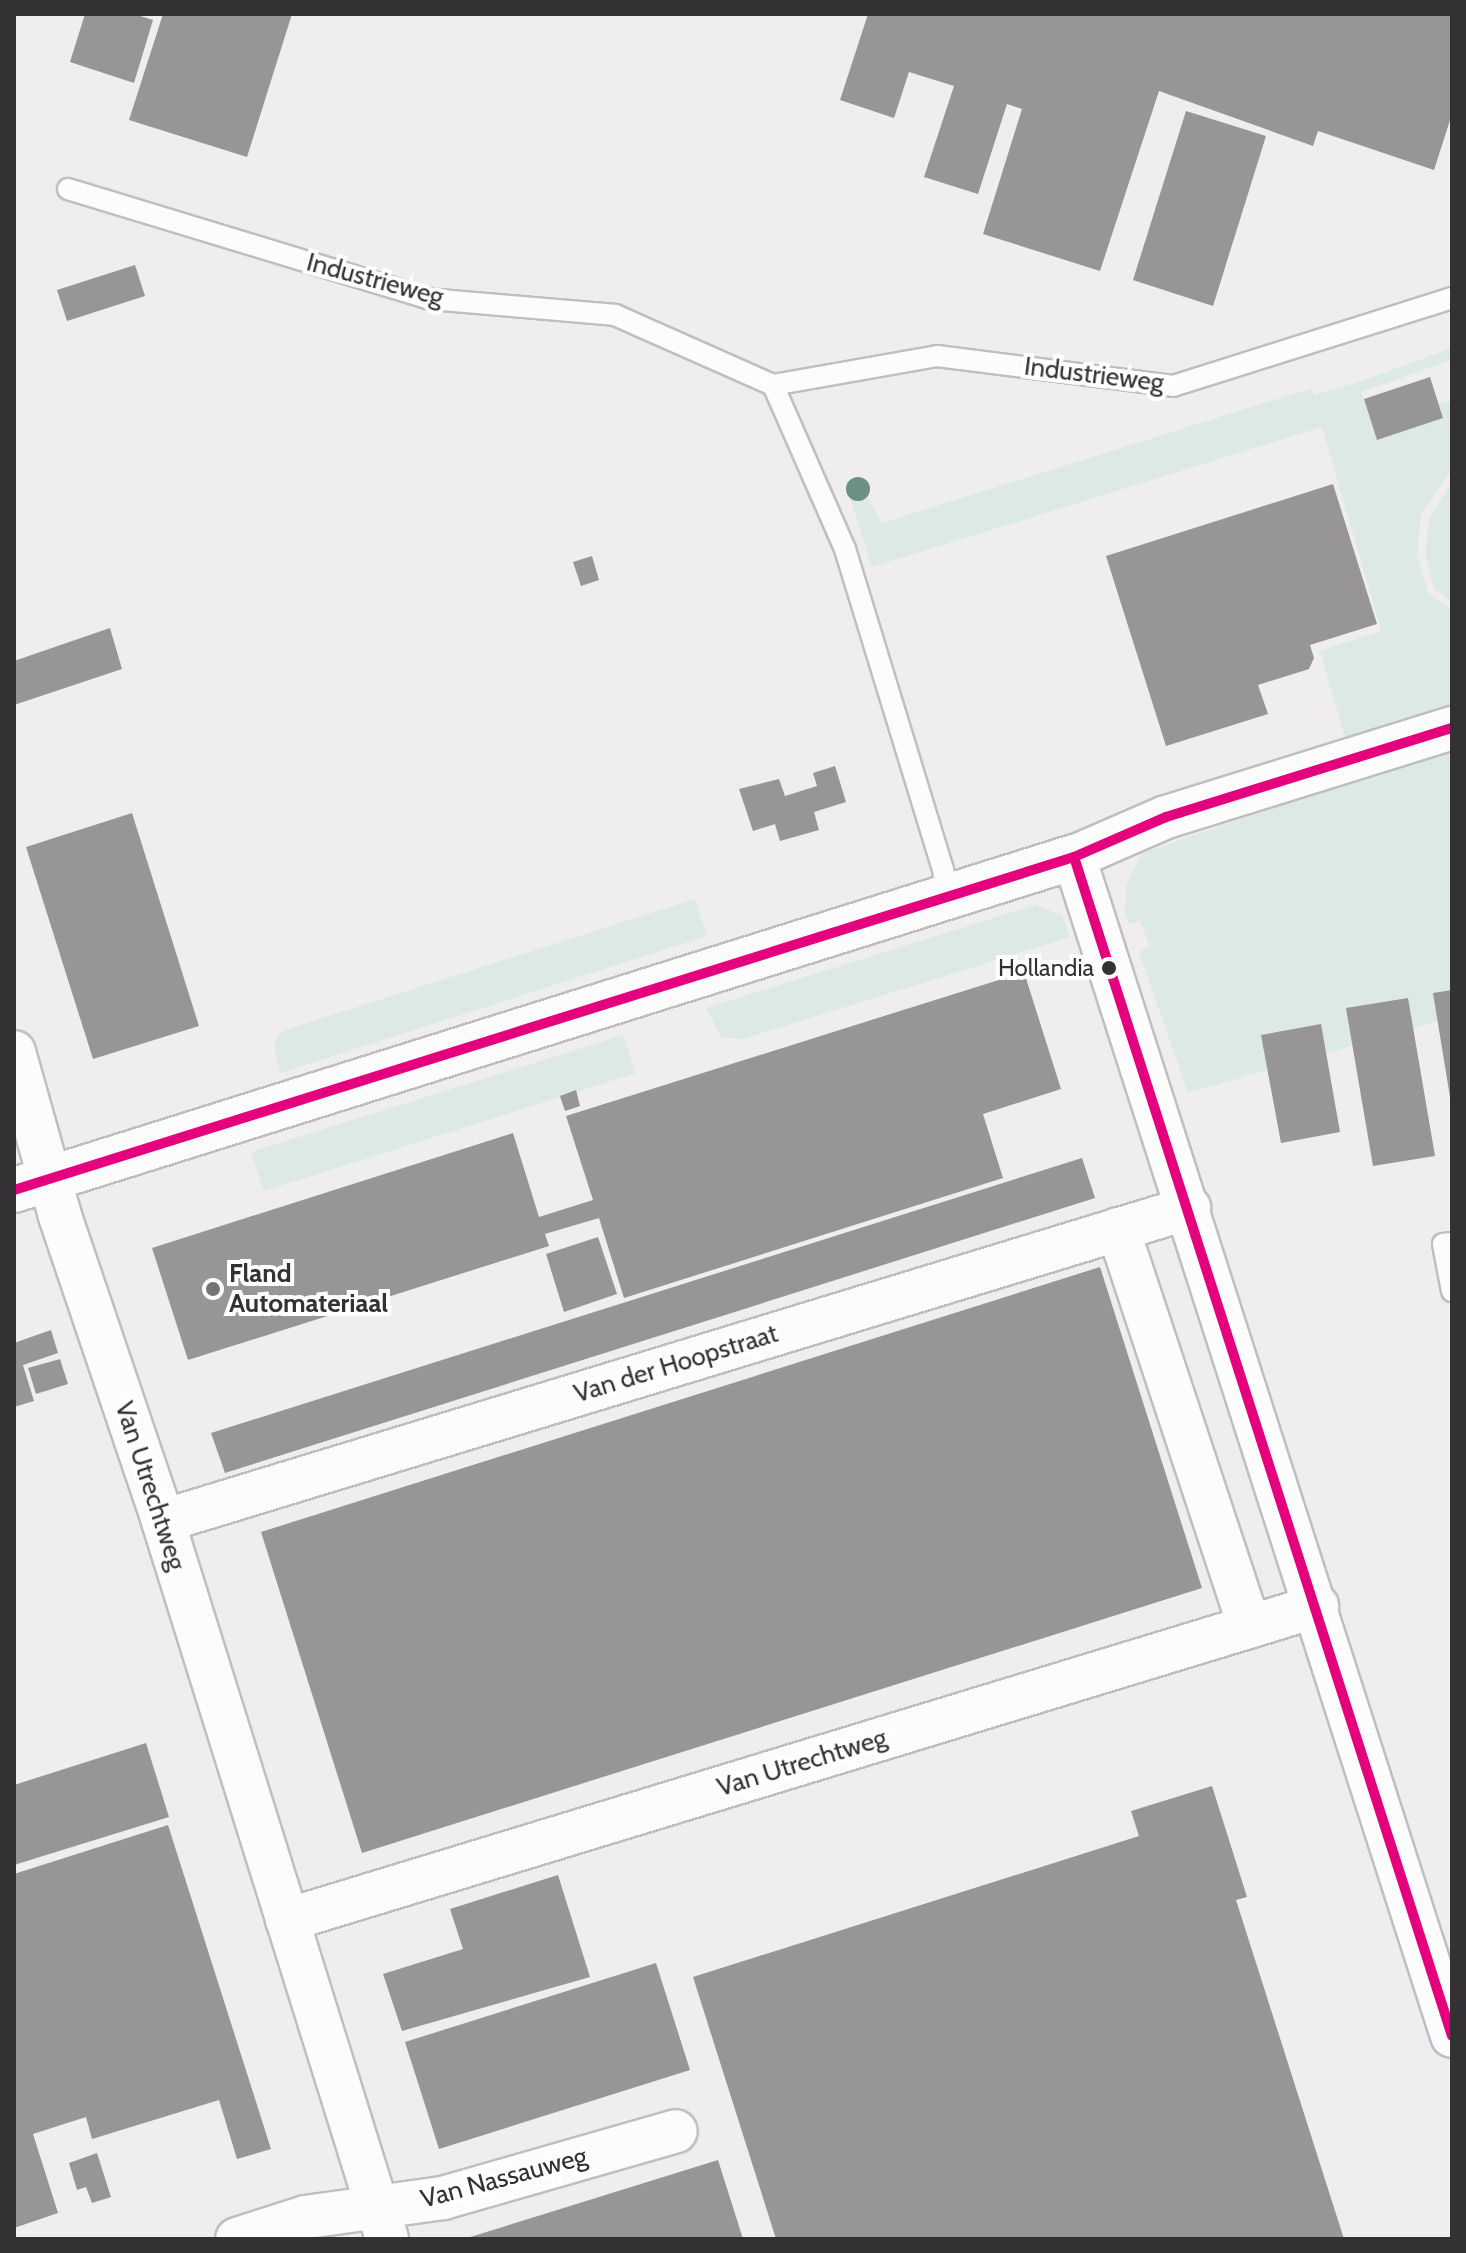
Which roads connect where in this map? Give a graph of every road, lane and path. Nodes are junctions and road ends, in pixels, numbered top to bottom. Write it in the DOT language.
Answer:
graph roads {
  1 [pos="68,189"];
  2 [pos="1452,298"];
  3 [pos="773,385"];
  4 [pos="1452,728"];
  5 [pos="1074,857"];
  6 [pos="946,894"];
  7 [pos="14,1052"];
  8 [pos="32,1184"];
  9 [pos="1189,1208"];
  10 [pos="1118,1229"];
  11 [pos="1452,1243"];
  12 [pos="1452,1291"];
  13 [pos="163,1521"];
  14 [pos="1317,1606"];
  15 [pos="1250,1627"];
  16 [pos="287,1920"];
  17 [pos="1452,2036"];
  18 [pos="676,2131"];
  19 [pos="382,2223"];
  20 [pos="237,2239"];
  1 -- 3 [label="lane, Industrieweg"];
  2 -- 3 [label="lane, Industrieweg"];
  3 -- 6 [label="lane"];
  4 -- 5 [label="street"];
  5 -- 6 [label="street"];
  5 -- 9 [label="street"];
  6 -- 8 [label="street"];
  7 -- 8 [label="street, Van Utrechtweg"];
  8 -- 13 [label="street, Van Utrechtweg"];
  9 -- 10 [label="street, Van der Hoopstraat"];
  9 -- 14 [label="street"];
  10 -- 13 [label="street, Van der Hoopstraat"];
  10 -- 15 [label="street"];
  11 -- 12 [label="lane"];
  13 -- 16 [label="street, Van Utrechtweg"];
  14 -- 15 [label="street, Van Utrechtweg"];
  14 -- 17 [label="street"];
  15 -- 16 [label="street, Van Utrechtweg"];
  16 -- 19 [label="street, Van Utrechtweg"];
  18 -- 19 [label="street, Van Nassauweg"];
  19 -- 20 [label="street, Van Nassauweg"];
}
